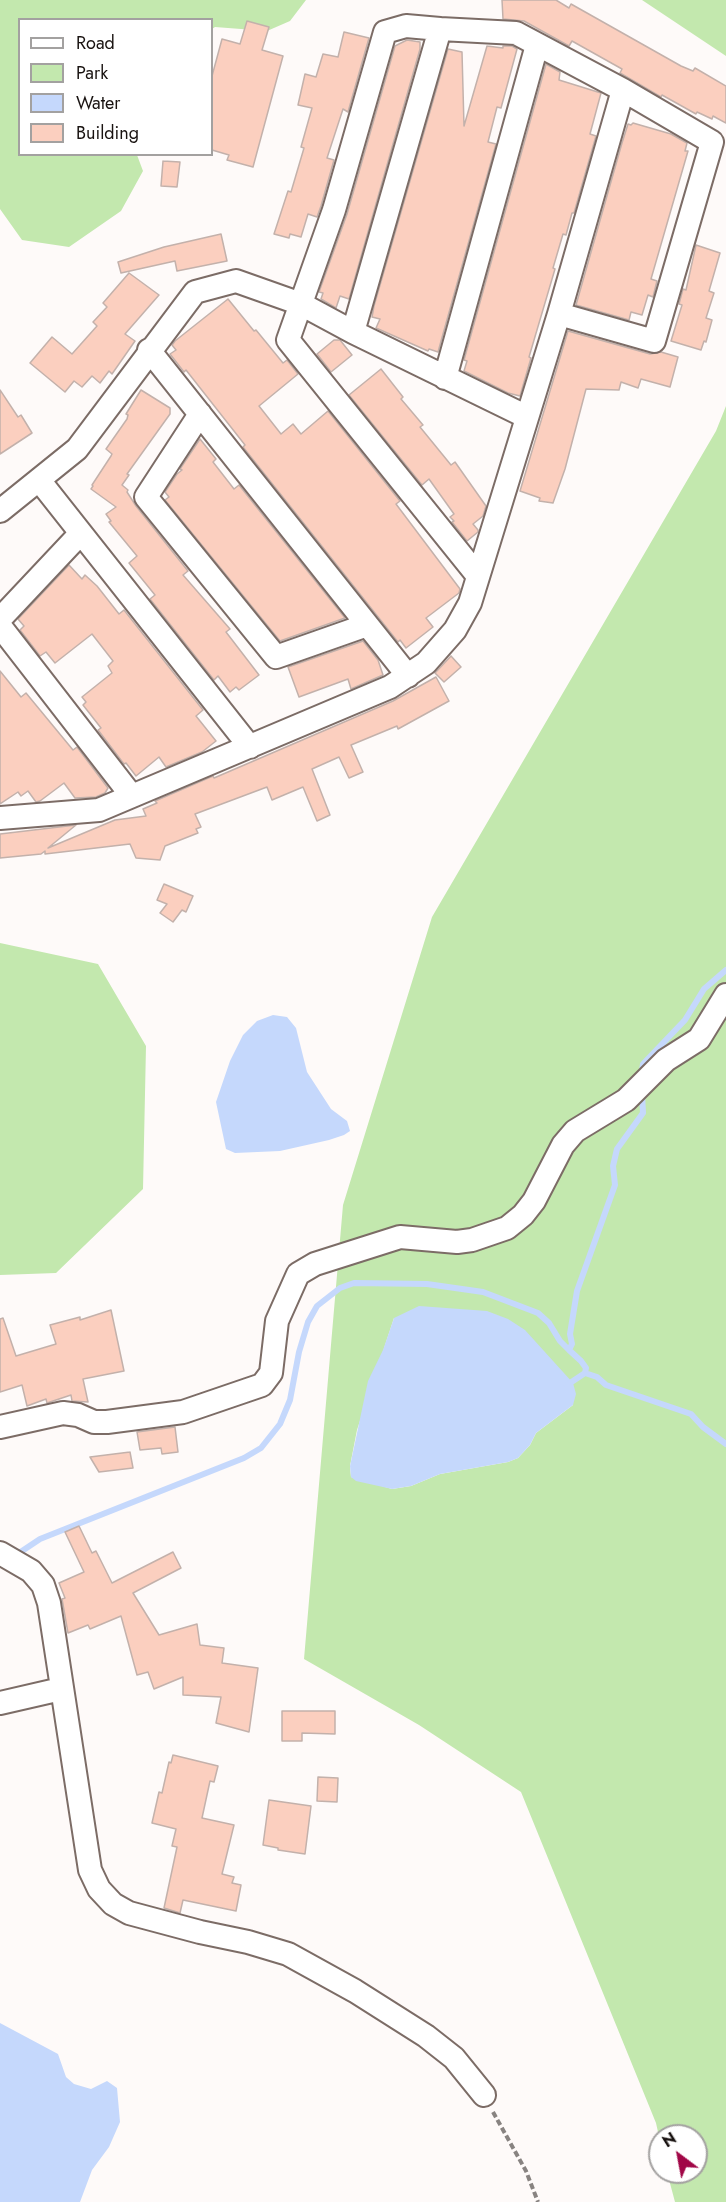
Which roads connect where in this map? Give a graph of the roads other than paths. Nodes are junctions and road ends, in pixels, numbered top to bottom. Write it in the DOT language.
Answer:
graph roads {
  1 [pos="440,29"];
  2 [pos="537,45"];
  3 [pos="623,90"];
  4 [pos="301,304"];
  5 [pos="559,314"];
  6 [pos="353,333"];
  7 [pos="149,350"];
  8 [pos="445,378"];
  9 [pos="200,414"];
  10 [pos="527,417"];
  11 [pos="39,480"];
  12 [pos="0,511"];
  13 [pos="80,534"];
  14 [pos="478,576"];
  15 [pos="0,619"];
  16 [pos="367,625"];
  17 [pos="0,626"];
  18 [pos="408,676"];
  19 [pos="250,747"];
  20 [pos="131,795"];
  21 [pos="0,818"];
  22 [pos="726,995"];
  23 [pos="0,1427"];
  24 [pos="6,1556"];
  25 [pos="61,1689"];
  26 [pos="0,1703"];
  27 [pos="484,2095"];
  1 -- 2 [label="street"];
  1 -- 4 [label="street"];
  1 -- 6 [label="street"];
  2 -- 3 [label="street"];
  2 -- 8 [label="street"];
  3 -- 5 [label="street"];
  3 -- 5 [label="street"];
  4 -- 6 [label="street"];
  4 -- 7 [label="street"];
  4 -- 14 [label="street"];
  5 -- 10 [label="street"];
  6 -- 8 [label="street"];
  7 -- 9 [label="street"];
  7 -- 11 [label="street"];
  8 -- 10 [label="street"];
  9 -- 16 [label="street"];
  9 -- 16 [label="street"];
  10 -- 14 [label="street"];
  11 -- 12 [label="street"];
  11 -- 13 [label="street"];
  13 -- 15 [label="street"];
  13 -- 19 [label="street"];
  14 -- 18 [label="street"];
  16 -- 18 [label="street"];
  17 -- 20 [label="street"];
  18 -- 19 [label="street"];
  19 -- 20 [label="street"];
  20 -- 21 [label="street"];
  22 -- 23 [label="street"];
  24 -- 25 [label="street"];
  25 -- 26 [label="street"];
  25 -- 27 [label="street"];
}
